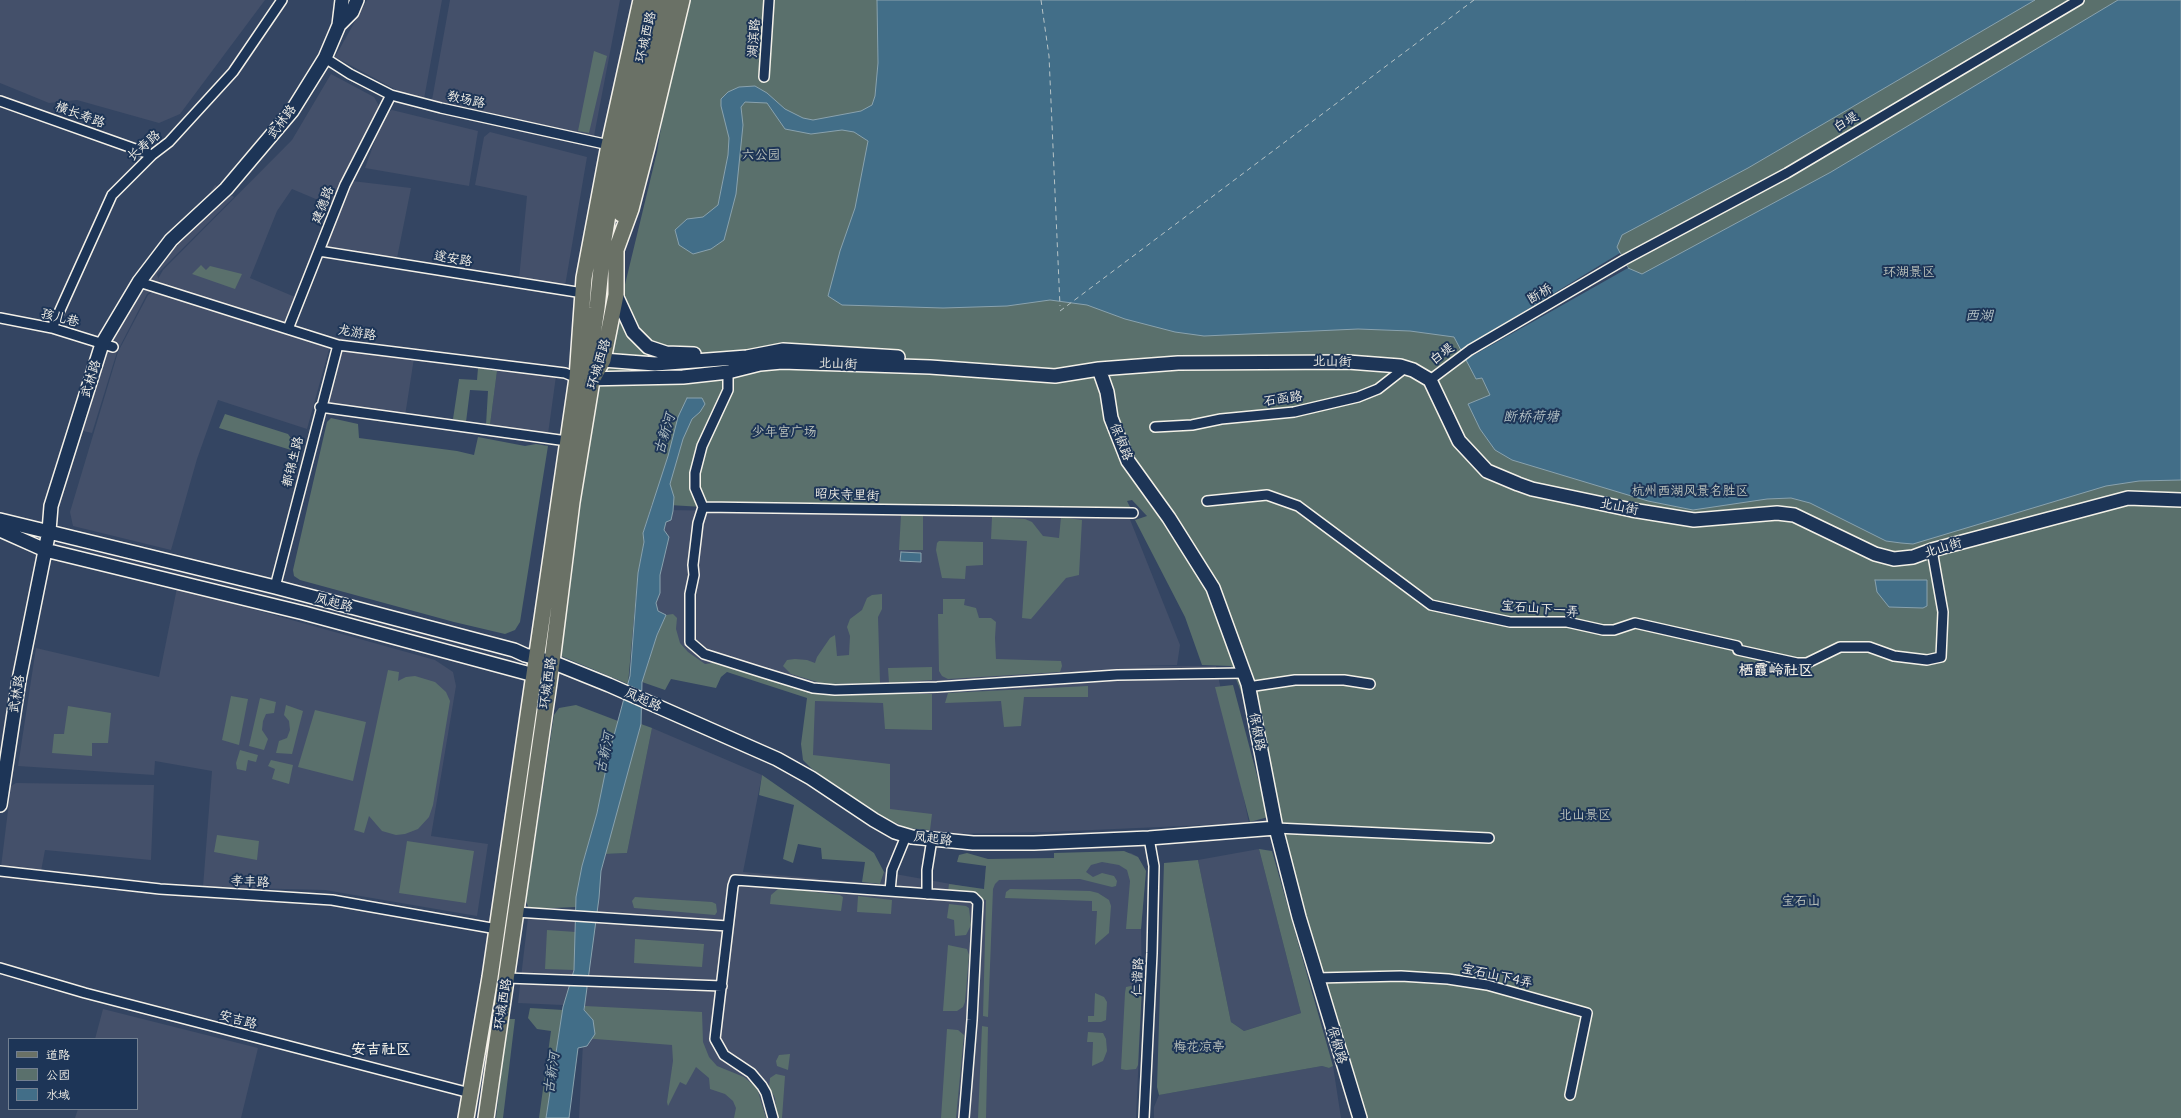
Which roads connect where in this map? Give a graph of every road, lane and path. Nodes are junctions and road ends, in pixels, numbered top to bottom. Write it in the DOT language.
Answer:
graph roads {
  1 [pos="282,0"];
  2 [pos="342,0"];
  3 [pos="358,0"];
  4 [pos="641,0"];
  5 [pos="654,0"];
  6 [pos="667,0"];
  7 [pos="682,0"];
  8 [pos="769,0"];
  9 [pos="2079,0"];
  10 [pos="339,25"];
  11 [pos="325,58"];
  12 [pos="764,77"];
  13 [pos="391,95"];
  14 [pos="0,101"];
  15 [pos="609,145"];
  16 [pos="152,155"];
  17 [pos="616,250"];
  18 [pos="319,251"];
  19 [pos="1624,260"];
  20 [pos="139,282"];
  21 [pos="583,293"];
  22 [pos="616,295"];
  23 [pos="0,318"];
  24 [pos="52,328"];
  25 [pos="288,329"];
  26 [pos="108,345"];
  27 [pos="338,345"];
  28 [pos="1470,350"];
  29 [pos="747,357"];
  30 [pos="603,360"];
  31 [pos="1400,366"];
  32 [pos="1099,369"];
  33 [pos="728,372"];
  34 [pos="584,379"];
  35 [pos="1430,380"];
  36 [pos="320,407"];
  37 [pos="1155,427"];
  38 [pos="567,441"];
  39 [pos="2181,500"];
  40 [pos="1206,501"];
  41 [pos="704,507"];
  42 [pos="1133,513"];
  43 [pos="0,520"];
  44 [pos="0,530"];
  45 [pos="49,531"];
  46 [pos="45,550"];
  47 [pos="1932,550"];
  48 [pos="275,587"];
  49 [pos="537,659"];
  50 [pos="552,662"];
  51 [pos="1244,673"];
  52 [pos="534,675"];
  53 [pos="1370,684"];
  54 [pos="1248,687"];
  55 [pos="0,805"];
  56 [pos="1276,828"];
  57 [pos="906,836"];
  58 [pos="1149,838"];
  59 [pos="1489,838"];
  60 [pos="932,839"];
  61 [pos="0,871"];
  62 [pos="890,891"];
  63 [pos="927,894"];
  64 [pos="516,912"];
  65 [pos="728,926"];
  66 [pos="497,929"];
  67 [pos="0,968"];
  68 [pos="507,978"];
  69 [pos="1316,978"];
  70 [pos="722,986"];
  71 [pos="470,1094"];
  72 [pos="1570,1094"];
  73 [pos="466,1118"];
  74 [pos="486,1118"];
  75 [pos="772,1118"];
  76 [pos="964,1118"];
  77 [pos="1144,1118"];
  78 [pos="1360,1118"];
  1 -- 16 [label="street, 长寿路"];
  2 -- 10 [label="main road, 武林路"];
  3 -- 10 [label="main road, 武林路"];
  4 -- 15 [label="main road, 环城西路"];
  5 -- 34 [label="main road, 环城西路"];
  6 -- 17 [label="main road, 环城西路"];
  7 -- 17 [label="main road, 环城西路"];
  8 -- 12 [label="street, 湖滨路"];
  9 -- 19 [label="street, 白堤"];
  10 -- 11 [label="main road, 武林路"];
  11 -- 13 [label="street, 教场路"];
  11 -- 20 [label="main road, 武林路"];
  13 -- 15 [label="street, 教场路"];
  13 -- 18 [label="street, 建德路"];
  14 -- 16 [label="street, 横长寿路"];
  15 -- 21 [label="main road, 环城西路"];
  16 -- 24 [label="street, 长寿路"];
  17 -- 22 [label="main road, 环城西路"];
  18 -- 21 [label="street, 遂安路"];
  18 -- 25 [label="street, 建德路"];
  19 -- 28 [label="street, 断桥"];
  20 -- 25 [label="street, 龙游路"];
  20 -- 26 [label="main road, 武林路"];
  21 -- 34 [label="main road, 环城西路"];
  22 -- 29 [label="main road"];
  22 -- 30 [label="main road, 环城西路"];
  23 -- 24 [label="street, 孩儿巷"];
  24 -- 26 [label="street, 孩儿巷"];
  25 -- 27 [label="street, 龙游路"];
  26 -- 45 [label="main road, 武林路"];
  27 -- 34 [label="street, 龙游路"];
  27 -- 36 [label="street, 都锦生路"];
  28 -- 35 [label="street, 白堤"];
  29 -- 30 [label="main road, 北山街"];
  29 -- 32 [label="main road, 北山街"];
  30 -- 34 [label="main road, 环城西路"];
  31 -- 32 [label="main road, 北山街"];
  31 -- 35 [label="main road, 北山街"];
  31 -- 37 [label="street, 石函路"];
  32 -- 33 [label="main road, 北山街"];
  32 -- 51 [label="main road, 保俶路"];
  33 -- 34 [label="main road, 北山街"];
  33 -- 41 [label="street"];
  34 -- 38 [label="main road, 环城西路"];
  34 -- 50 [label="main road, 环城西路"];
  35 -- 47 [label="main road, 北山街"];
  36 -- 38 [label="street"];
  36 -- 48 [label="street, 都锦生路"];
  38 -- 49 [label="main road, 环城西路"];
  39 -- 47 [label="main road, 北山街"];
  40 -- 47 [label="street, 宝石山下一弄"];
  41 -- 42 [label="street, 昭庆寺里街"];
  41 -- 51 [label="street"];
  43 -- 45 [label="main road, 凤起路"];
  44 -- 46 [label="main road"];
  45 -- 46 [label="main road, 武林路"];
  45 -- 48 [label="main road, 凤起路"];
  46 -- 52 [label="main road"];
  46 -- 55 [label="main road, 武林路"];
  48 -- 49 [label="main road, 凤起路"];
  49 -- 50 [label="main road, 凤起路"];
  49 -- 52 [label="main road, 环城西路"];
  50 -- 52 [label="main road"];
  50 -- 57 [label="main road, 凤起路"];
  50 -- 64 [label="main road, 环城西路"];
  51 -- 54 [label="main road, 保俶路"];
  52 -- 66 [label="main road, 环城西路"];
  53 -- 54 [label="street"];
  54 -- 56 [label="main road, 保俶路"];
  56 -- 58 [label="main road, 凤起路"];
  56 -- 59 [label="street"];
  56 -- 69 [label="main road, 保俶路"];
  57 -- 60 [label="main road, 凤起路"];
  57 -- 62 [label="street"];
  58 -- 60 [label="main road, 凤起路"];
  58 -- 77 [label="street, 仁谐路"];
  60 -- 63 [label="street"];
  61 -- 66 [label="street, 孝丰路"];
  62 -- 63 [label="street"];
  62 -- 65 [label="street"];
  63 -- 76 [label="street"];
  64 -- 65 [label="street"];
  64 -- 68 [label="main road, 环城西路"];
  65 -- 70 [label="street"];
  66 -- 71 [label="main road, 环城西路"];
  67 -- 71 [label="street, 安吉路"];
  68 -- 70 [label="street"];
  68 -- 74 [label="main road, 环城西路"];
  69 -- 72 [label="street, 宝石山下4弄"];
  69 -- 78 [label="main road, 保俶路"];
  70 -- 75 [label="street"];
  71 -- 73 [label="main road, 环城西路"];
}
